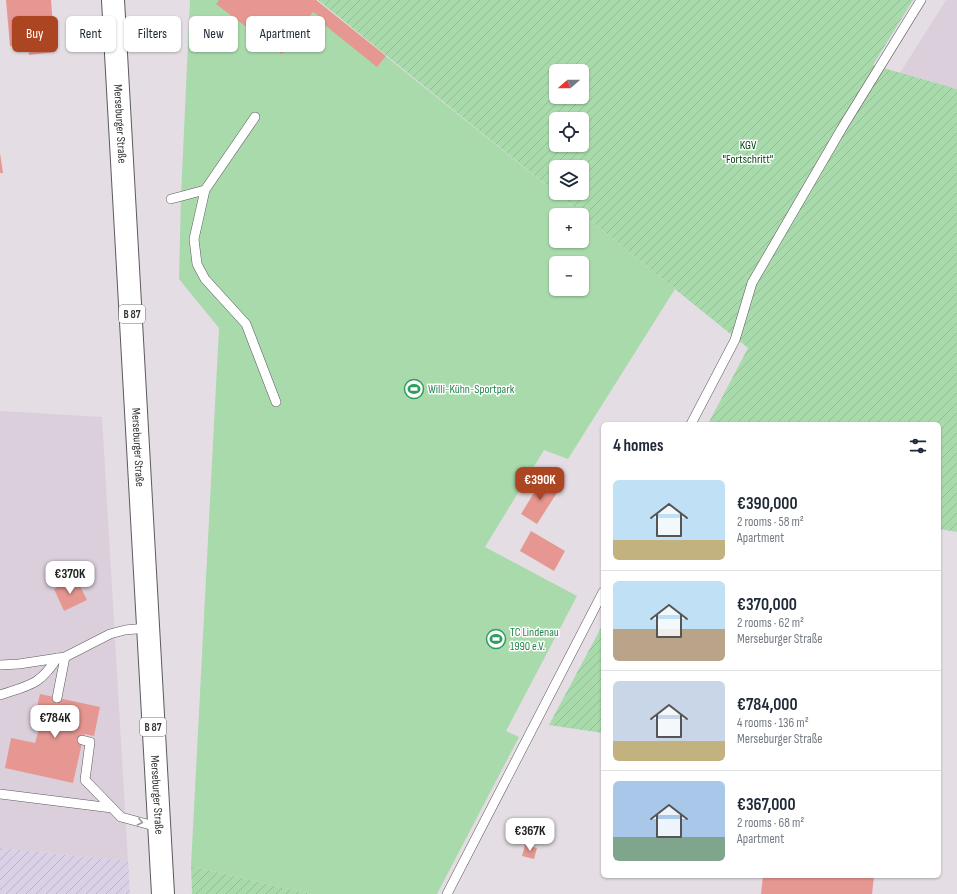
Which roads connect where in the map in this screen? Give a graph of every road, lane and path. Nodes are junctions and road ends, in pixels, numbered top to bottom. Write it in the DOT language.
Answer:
graph roads {
  1 [pos="113,0"];
  2 [pos="921,0"];
  3 [pos="255,117"];
  4 [pos="205,190"];
  5 [pos="171,199"];
  6 [pos="276,402"];
  7 [pos="692,422"];
  8 [pos="601,596"];
  9 [pos="147,628"];
  10 [pos="61,657"];
  11 [pos="0,665"];
  12 [pos="0,695"];
  13 [pos="57,698"];
  14 [pos="82,740"];
  15 [pos="0,794"];
  16 [pos="112,808"];
  17 [pos="158,827"];
  18 [pos="163,894"];
  19 [pos="447,894"];
  1 -- 9 [label="main road, Merseburger Straße / B 87"];
  2 -- 7 [label="lane"];
  3 -- 4 [label="lane"];
  4 -- 5 [label="lane"];
  4 -- 6 [label="lane"];
  8 -- 19 [label="lane"];
  9 -- 10 [label="lane"];
  9 -- 17 [label="main road, Merseburger Straße / B 87"];
  10 -- 11 [label="lane"];
  10 -- 12 [label="lane"];
  10 -- 13 [label="lane"];
  14 -- 16 [label="lane"];
  15 -- 16 [label="lane"];
  16 -- 17 [label="lane, one-way"];
  17 -- 18 [label="main road, Merseburger Straße / B 87"];
}
